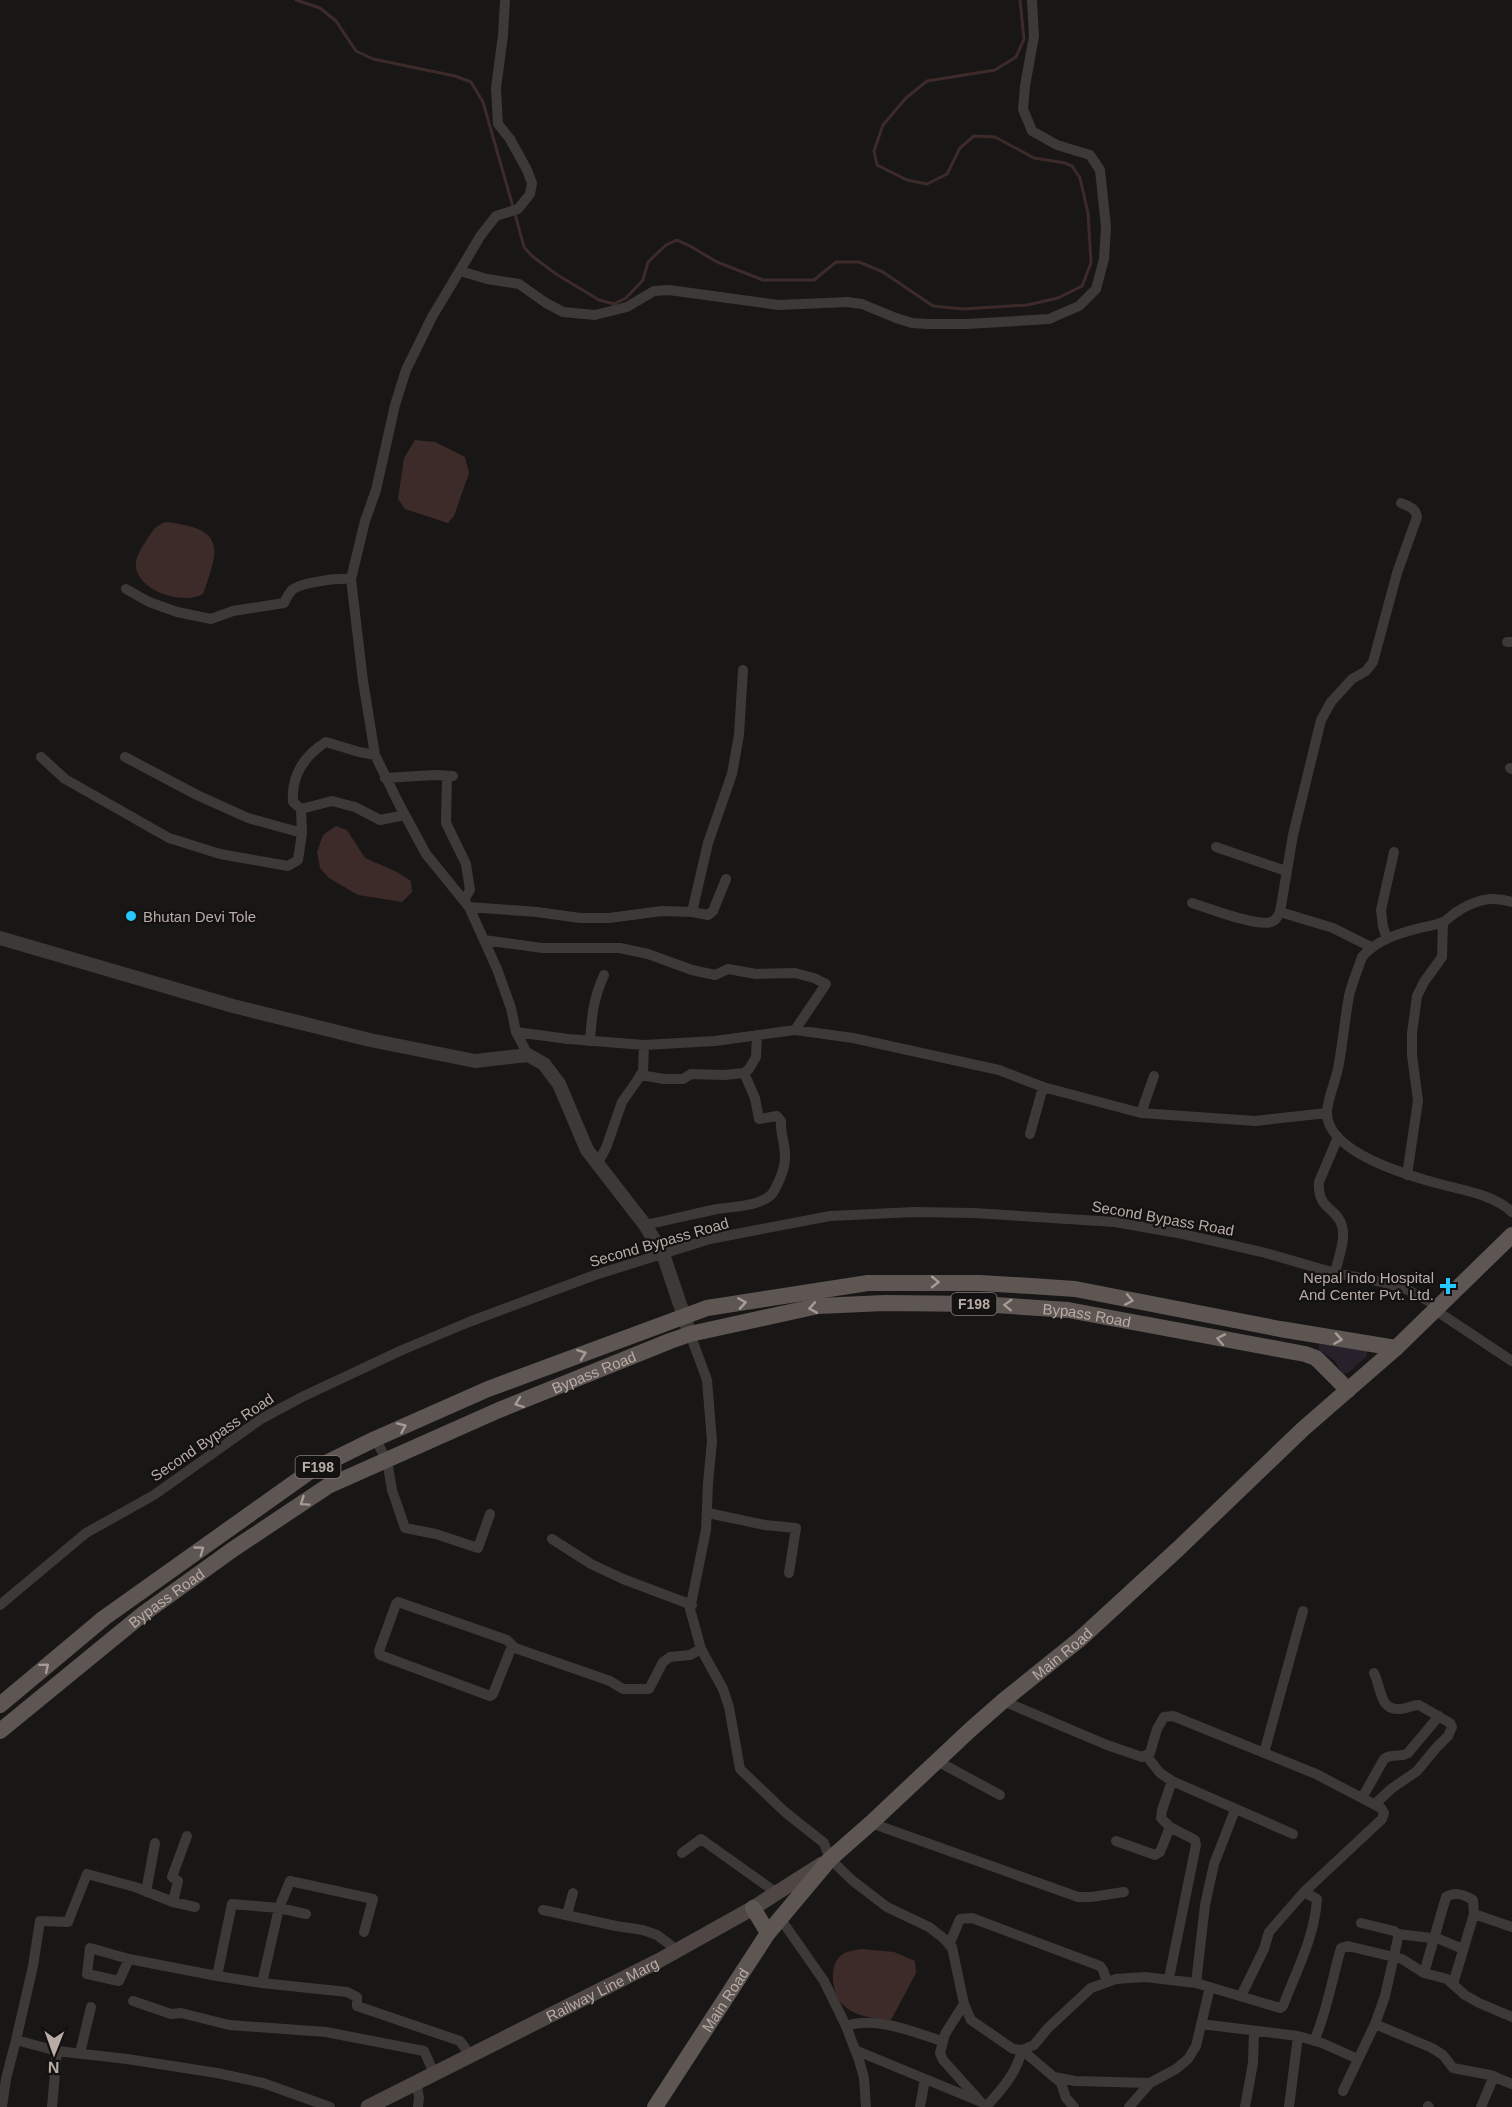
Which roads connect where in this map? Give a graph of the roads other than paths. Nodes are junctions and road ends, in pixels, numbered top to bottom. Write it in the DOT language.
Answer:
graph roads {
  1 [pos="506,0"];
  2 [pos="1032,0"];
  3 [pos="460,271"];
  4 [pos="1401,503"];
  5 [pos="351,579"];
  6 [pos="126,589"];
  7 [pos="743,670"];
  8 [pos="375,754"];
  9 [pos="41,757"];
  10 [pos="125,757"];
  11 [pos="385,778"];
  12 [pos="301,809"];
  13 [pos="405,816"];
  14 [pos="302,833"];
  15 [pos="1216,847"];
  16 [pos="1394,852"];
  17 [pos="1286,871"];
  18 [pos="726,879"];
  19 [pos="1512,902"];
  20 [pos="467,903"];
  21 [pos="1192,903"];
  22 [pos="692,912"];
  23 [pos="1280,912"];
  24 [pos="1443,922"];
  25 [pos="0,938"];
  26 [pos="1387,939"];
  27 [pos="484,940"];
  28 [pos="1371,947"];
  29 [pos="604,975"];
  30 [pos="795,1030"];
  31 [pos="516,1032"];
  32 [pos="757,1035"];
  33 [pos="590,1041"];
  34 [pos="644,1045"];
  35 [pos="528,1055"];
  36 [pos="744,1073"];
  37 [pos="640,1075"];
  38 [pos="1154,1076"];
  39 [pos="1042,1087"];
  40 [pos="1141,1113"];
  41 [pos="1327,1113"];
  42 [pos="1030,1134"];
  43 [pos="1338,1137"];
  44 [pos="597,1164"];
  45 [pos="1407,1175"];
  46 [pos="1512,1212"];
  47 [pos="645,1225"];
  48 [pos="1512,1235"];
  49 [pos="663,1254"];
  50 [pos="1335,1273"];
  51 [pos="980,1283"];
  52 [pos="980,1304"];
  53 [pos="1436,1308"];
  54 [pos="685,1316"];
  55 [pos="1280,1329"];
  56 [pos="690,1334"];
  57 [pos="1396,1348"];
  58 [pos="1278,1349"];
  59 [pos="1512,1361"];
  60 [pos="1348,1390"];
  61 [pos="375,1439"];
  62 [pos="387,1460"];
  63 [pos="490,1514"];
  64 [pos="708,1514"];
  65 [pos="552,1539"];
  66 [pos="789,1573"];
  67 [pos="0,1605"];
  68 [pos="692,1605"];
  69 [pos="1303,1611"];
  70 [pos="104,1618"];
  71 [pos="119,1634"];
  72 [pos="515,1648"];
  73 [pos="701,1649"];
  74 [pos="1374,1673"];
  75 [pos="1003,1701"];
  76 [pos="0,1705"];
  77 [pos="1439,1716"];
  78 [pos="0,1731"];
  79 [pos="1264,1753"];
  80 [pos="1146,1755"];
  81 [pos="937,1761"];
  82 [pos="1172,1781"];
  83 [pos="1000,1795"];
  84 [pos="1362,1798"];
  85 [pos="1375,1804"];
  86 [pos="1235,1810"];
  87 [pos="871,1823"];
  88 [pos="1170,1827"];
  89 [pos="1293,1834"];
  90 [pos="187,1836"];
  91 [pos="1116,1841"];
  92 [pos="155,1844"];
  93 [pos="681,1853"];
  94 [pos="830,1859"];
  95 [pos="146,1892"];
  96 [pos="1124,1892"];
  97 [pos="1304,1892"];
  98 [pos="573,1893"];
  99 [pos="777,1893"];
  100 [pos="173,1902"];
  101 [pos="195,1907"];
  102 [pos="279,1908"];
  103 [pos="753,1908"];
  104 [pos="543,1910"];
  105 [pos="306,1914"];
  106 [pos="567,1914"];
  107 [pos="1474,1914"];
  108 [pos="780,1918"];
  109 [pos="1361,1923"];
  110 [pos="1512,1928"];
  111 [pos="364,1932"];
  112 [pos="768,1933"];
  113 [pos="1398,1934"];
  114 [pos="1434,1938"];
  115 [pos="950,1945"];
  116 [pos="1463,1949"];
  117 [pos="677,1950"];
  118 [pos="1394,1958"];
  119 [pos="129,1959"];
  120 [pos="1424,1973"];
  121 [pos="218,1976"];
  122 [pos="1169,1978"];
  123 [pos="1107,1982"];
  124 [pos="262,1983"];
  125 [pos="1196,1983"];
  126 [pos="1453,1984"];
  127 [pos="1210,1988"];
  128 [pos="1241,1996"];
  129 [pos="133,2001"];
  130 [pos="964,2004"];
  131 [pos="91,2007"];
  132 [pos="1512,2018"];
  133 [pos="1201,2024"];
  134 [pos="1375,2024"];
  135 [pos="846,2026"];
  136 [pos="1254,2031"];
  137 [pos="1298,2036"];
  138 [pos="16,2040"];
  139 [pos="942,2041"];
  140 [pos="1314,2041"];
  141 [pos="855,2050"];
  142 [pos="1022,2050"];
  143 [pos="57,2051"];
  144 [pos="80,2054"];
  145 [pos="470,2055"];
  146 [pos="1358,2059"];
  147 [pos="434,2073"];
  148 [pos="1053,2076"];
  149 [pos="1494,2076"];
  150 [pos="925,2079"];
  151 [pos="416,2081"];
  152 [pos="1150,2082"];
  153 [pos="1512,2084"];
  154 [pos="1343,2091"];
  155 [pos="984,2105"];
  156 [pos="2,2107"];
  157 [pos="52,2107"];
  158 [pos="330,2107"];
  159 [pos="368,2107"];
  160 [pos="418,2107"];
  161 [pos="655,2107"];
  162 [pos="866,2107"];
  163 [pos="920,2107"];
  164 [pos="1074,2107"];
  165 [pos="1129,2107"];
  166 [pos="1245,2107"];
  167 [pos="1289,2107"];
  168 [pos="1480,2107"];
  1 -- 3 [label="street"];
  2 -- 3 [label="street"];
  3 -- 5 [label="street"];
  4 -- 17 [label="street"];
  5 -- 6 [label="street"];
  5 -- 8 [label="street"];
  7 -- 22 [label="street"];
  8 -- 11 [label="street"];
  8 -- 12 [label="street"];
  9 -- 14 [label="street"];
  10 -- 14 [label="street"];
  11 -- 13 [label="street"];
  11 -- 20 [label="street"];
  12 -- 13 [label="street"];
  12 -- 14 [label="street"];
  13 -- 20 [label="street"];
  15 -- 17 [label="street"];
  16 -- 26 [label="street"];
  17 -- 23 [label="street"];
  18 -- 22 [label="street"];
  19 -- 24 [label="street"];
  20 -- 22 [label="street"];
  20 -- 27 [label="street"];
  21 -- 23 [label="street"];
  23 -- 28 [label="street"];
  24 -- 26 [label="street"];
  24 -- 45 [label="street"];
  25 -- 35 [label="street"];
  26 -- 28 [label="street"];
  27 -- 30 [label="street"];
  27 -- 31 [label="street"];
  28 -- 41 [label="street"];
  29 -- 33 [label="street"];
  30 -- 32 [label="street"];
  30 -- 39 [label="street"];
  31 -- 33 [label="street"];
  31 -- 35 [label="street"];
  32 -- 34 [label="street"];
  32 -- 36 [label="street"];
  33 -- 34 [label="street"];
  34 -- 37 [label="street"];
  35 -- 44 [label="street"];
  36 -- 37 [label="street"];
  36 -- 47 [label="street"];
  37 -- 44 [label="street"];
  38 -- 40 [label="street"];
  39 -- 40 [label="street"];
  39 -- 42 [label="street"];
  40 -- 41 [label="street"];
  41 -- 43 [label="street"];
  43 -- 45 [label="street"];
  43 -- 50 [label="street"];
  44 -- 47 [label="street"];
  45 -- 46 [label="street"];
  47 -- 49 [label="street"];
  48 -- 53 [label="main road, Main Road"];
  49 -- 50 [label="street, Second Bypass Road"];
  49 -- 54 [label="street"];
  49 -- 67 [label="street, Second Bypass Road"];
  50 -- 53 [label="street, Second Bypass Road"];
  51 -- 52 [label="main road"];
  54 -- 51 [label="main road, Bypass Road / F198, one-way"];
  51 -- 55 [label="main road, Bypass Road / F198, one-way"];
  52 -- 56 [label="main road, Bypass Road / F198, one-way"];
  58 -- 52 [label="main road, Bypass Road / F198, one-way"];
  53 -- 57 [label="main road, Main Road"];
  53 -- 59 [label="street, Second Bypass Road"];
  54 -- 56 [label="street"];
  61 -- 54 [label="main road, Bypass Road / F198, one-way"];
  55 -- 57 [label="main road, F198, one-way"];
  55 -- 58 [label="main road"];
  56 -- 62 [label="main road, Bypass Road / F198, one-way"];
  56 -- 64 [label="street"];
  57 -- 60 [label="main road, Main Road"];
  58 -- 60 [label="main road, F198"];
  60 -- 75 [label="main road, Main Road"];
  61 -- 62 [label="street"];
  70 -- 61 [label="main road, Bypass Road / F198, one-way"];
  62 -- 63 [label="street"];
  62 -- 71 [label="main road, Bypass Road / F198, one-way"];
  64 -- 66 [label="street"];
  64 -- 68 [label="street"];
  65 -- 68 [label="street"];
  68 -- 73 [label="street"];
  69 -- 79 [label="street"];
  70 -- 71 [label="main road"];
  76 -- 70 [label="main road, Bypass Road / F198, one-way"];
  71 -- 78 [label="main road, Bypass Road / F198"];
  72 -- 72 [label="street"];
  72 -- 73 [label="street"];
  73 -- 94 [label="street"];
  74 -- 77 [label="street"];
  75 -- 80 [label="street"];
  75 -- 81 [label="main road, Main Road"];
  77 -- 84 [label="street"];
  77 -- 85 [label="street"];
  79 -- 80 [label="street"];
  79 -- 84 [label="street"];
  80 -- 82 [label="street"];
  81 -- 83 [label="street"];
  81 -- 87 [label="main road, Main Road"];
  82 -- 86 [label="street"];
  82 -- 88 [label="street"];
  84 -- 85 [label="street"];
  85 -- 97 [label="street"];
  86 -- 89 [label="street"];
  86 -- 125 [label="street"];
  87 -- 94 [label="main road, Main Road"];
  87 -- 96 [label="street"];
  88 -- 91 [label="street"];
  88 -- 122 [label="street"];
  90 -- 100 [label="street"];
  92 -- 95 [label="street"];
  93 -- 99 [label="street"];
  94 -- 99 [label="main road, Railway Line Marg"];
  94 -- 108 [label="main road, Main Road"];
  94 -- 115 [label="street"];
  95 -- 100 [label="street"];
  95 -- 138 [label="street"];
  97 -- 128 [label="street"];
  97 -- 128 [label="street"];
  98 -- 106 [label="street"];
  99 -- 103 [label="main road, Railway Line Marg"];
  100 -- 101 [label="street"];
  102 -- 105 [label="street"];
  102 -- 111 [label="street"];
  102 -- 121 [label="street"];
  102 -- 124 [label="street"];
  103 -- 112 [label="main road"];
  103 -- 117 [label="main road, Railway Line Marg"];
  104 -- 106 [label="street"];
  106 -- 117 [label="street"];
  107 -- 110 [label="street"];
  107 -- 114 [label="street"];
  107 -- 116 [label="street"];
  108 -- 112 [label="main road, Main Road"];
  108 -- 135 [label="street"];
  109 -- 113 [label="street"];
  112 -- 161 [label="main road, Main Road"];
  113 -- 114 [label="street"];
  113 -- 118 [label="street"];
  114 -- 116 [label="street"];
  114 -- 120 [label="street"];
  115 -- 123 [label="street"];
  115 -- 130 [label="street"];
  116 -- 126 [label="street"];
  117 -- 145 [label="main road, Railway Line Marg"];
  118 -- 120 [label="street"];
  118 -- 134 [label="street"];
  118 -- 140 [label="street"];
  119 -- 121 [label="street"];
  120 -- 126 [label="street"];
  121 -- 124 [label="street"];
  122 -- 123 [label="street"];
  122 -- 125 [label="street"];
  123 -- 142 [label="street"];
  124 -- 145 [label="street"];
  125 -- 127 [label="street"];
  126 -- 132 [label="street"];
  127 -- 128 [label="street"];
  127 -- 133 [label="street"];
  129 -- 147 [label="street"];
  130 -- 139 [label="street"];
  130 -- 142 [label="street"];
  131 -- 144 [label="street"];
  133 -- 136 [label="street"];
  133 -- 152 [label="street"];
  134 -- 146 [label="street"];
  134 -- 149 [label="street"];
  135 -- 139 [label="street"];
  135 -- 141 [label="street"];
  136 -- 137 [label="street"];
  136 -- 166 [label="street"];
  137 -- 140 [label="street"];
  137 -- 167 [label="street"];
  138 -- 143 [label="street"];
  138 -- 156 [label="street"];
  139 -- 155 [label="street"];
  140 -- 146 [label="street"];
  141 -- 150 [label="street"];
  141 -- 162 [label="street"];
  142 -- 148 [label="street"];
  142 -- 155 [label="street"];
  143 -- 144 [label="street"];
  143 -- 157 [label="street"];
  144 -- 158 [label="street"];
  145 -- 147 [label="main road, Railway Line Marg"];
  146 -- 154 [label="street"];
  147 -- 151 [label="main road, Railway Line Marg"];
  148 -- 152 [label="street"];
  148 -- 164 [label="street"];
  149 -- 153 [label="street"];
  149 -- 168 [label="street"];
  150 -- 155 [label="street"];
  150 -- 163 [label="street"];
  151 -- 159 [label="main road, Railway Line Marg"];
  151 -- 160 [label="street"];
  152 -- 165 [label="street"];
}
